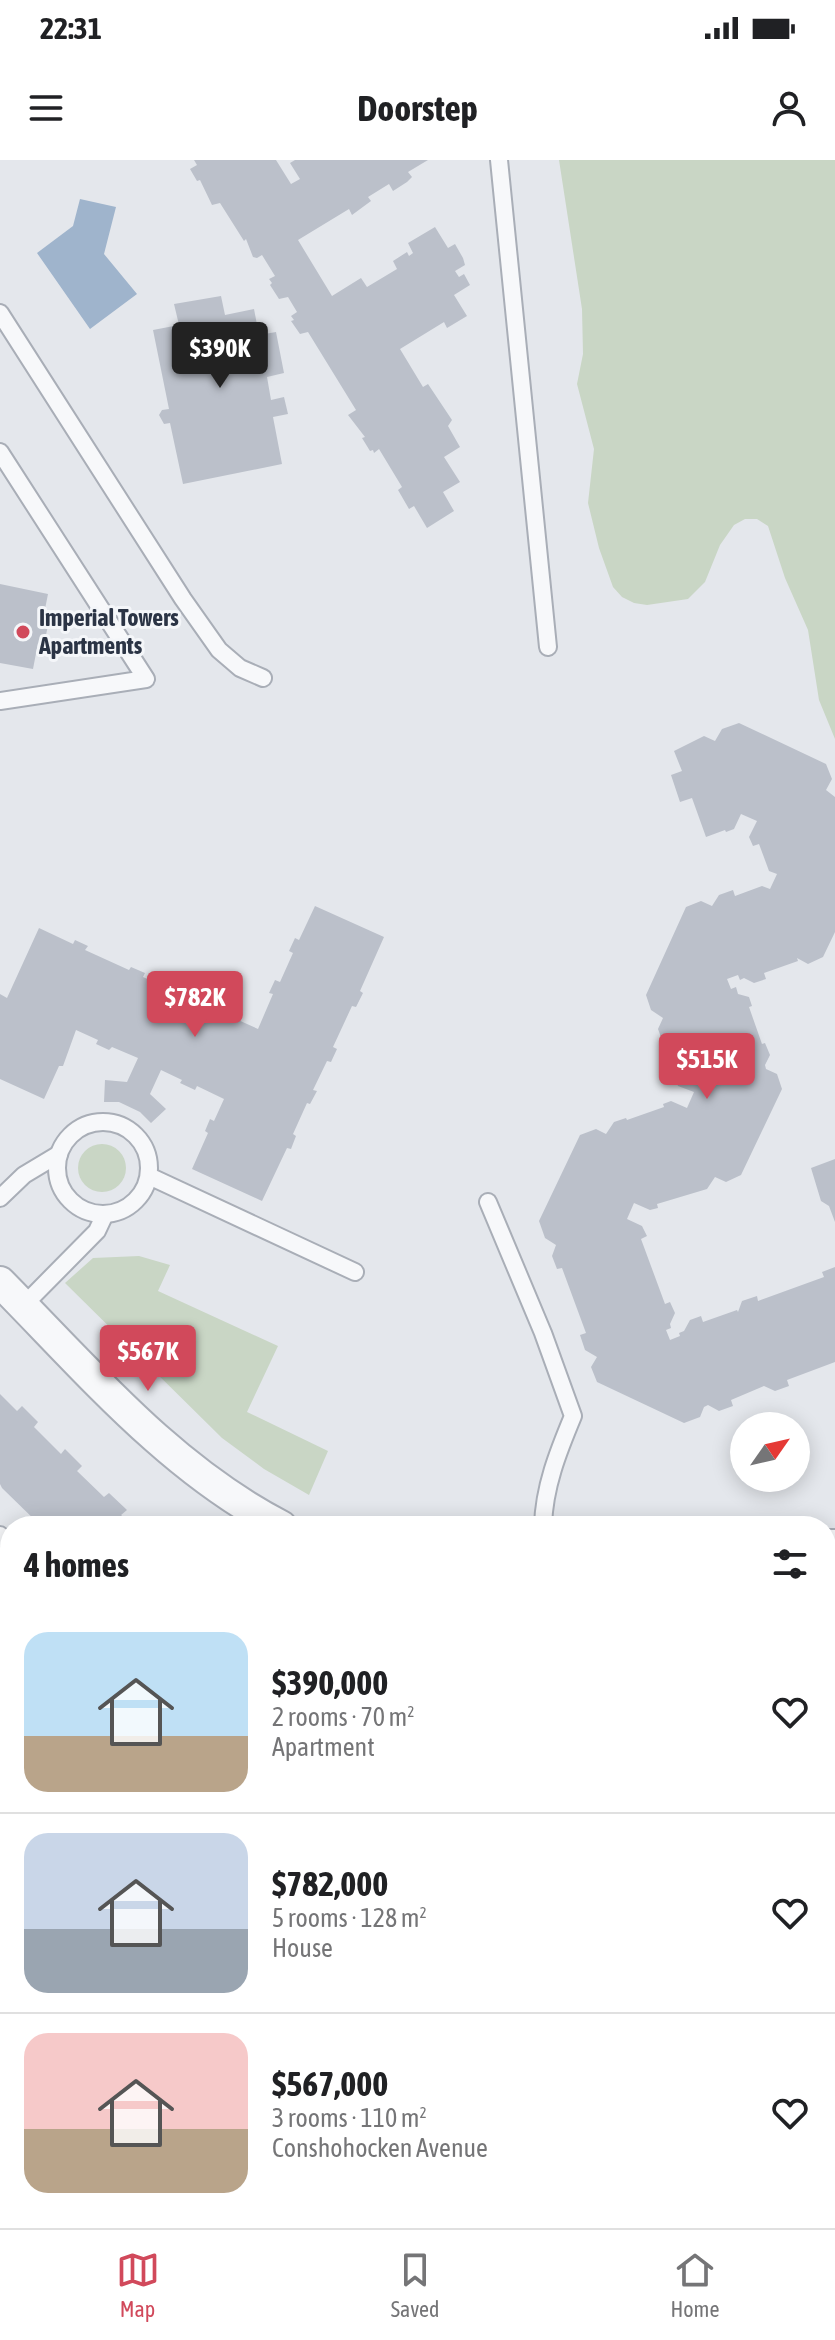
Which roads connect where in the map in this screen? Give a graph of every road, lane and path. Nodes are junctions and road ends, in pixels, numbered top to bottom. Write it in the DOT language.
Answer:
graph roads {
  1 [pos="499,160"];
  2 [pos="0,313"];
  3 [pos="0,452"];
  4 [pos="548,647"];
  5 [pos="263,678"];
  6 [pos="0,701"];
  7 [pos="59,1154"];
  8 [pos="149,1176"];
  9 [pos="0,1198"];
  10 [pos="488,1202"];
  11 [pos="105,1214"];
  12 [pos="355,1272"];
  13 [pos="0,1282"];
  14 [pos="23,1306"];
  15 [pos="258,1516"];
  16 [pos="544,1516"];
  1 -- 4 [label="lane"];
  2 -- 5 [label="lane"];
  3 -- 6 [label="lane"];
  7 -- 8 [label="lane"];
  7 -- 9 [label="lane"];
  7 -- 11 [label="lane"];
  8 -- 11 [label="lane"];
  8 -- 12 [label="lane"];
  10 -- 16 [label="lane"];
  11 -- 14 [label="lane"];
  13 -- 14 [label="street"];
  14 -- 15 [label="street"];
}
